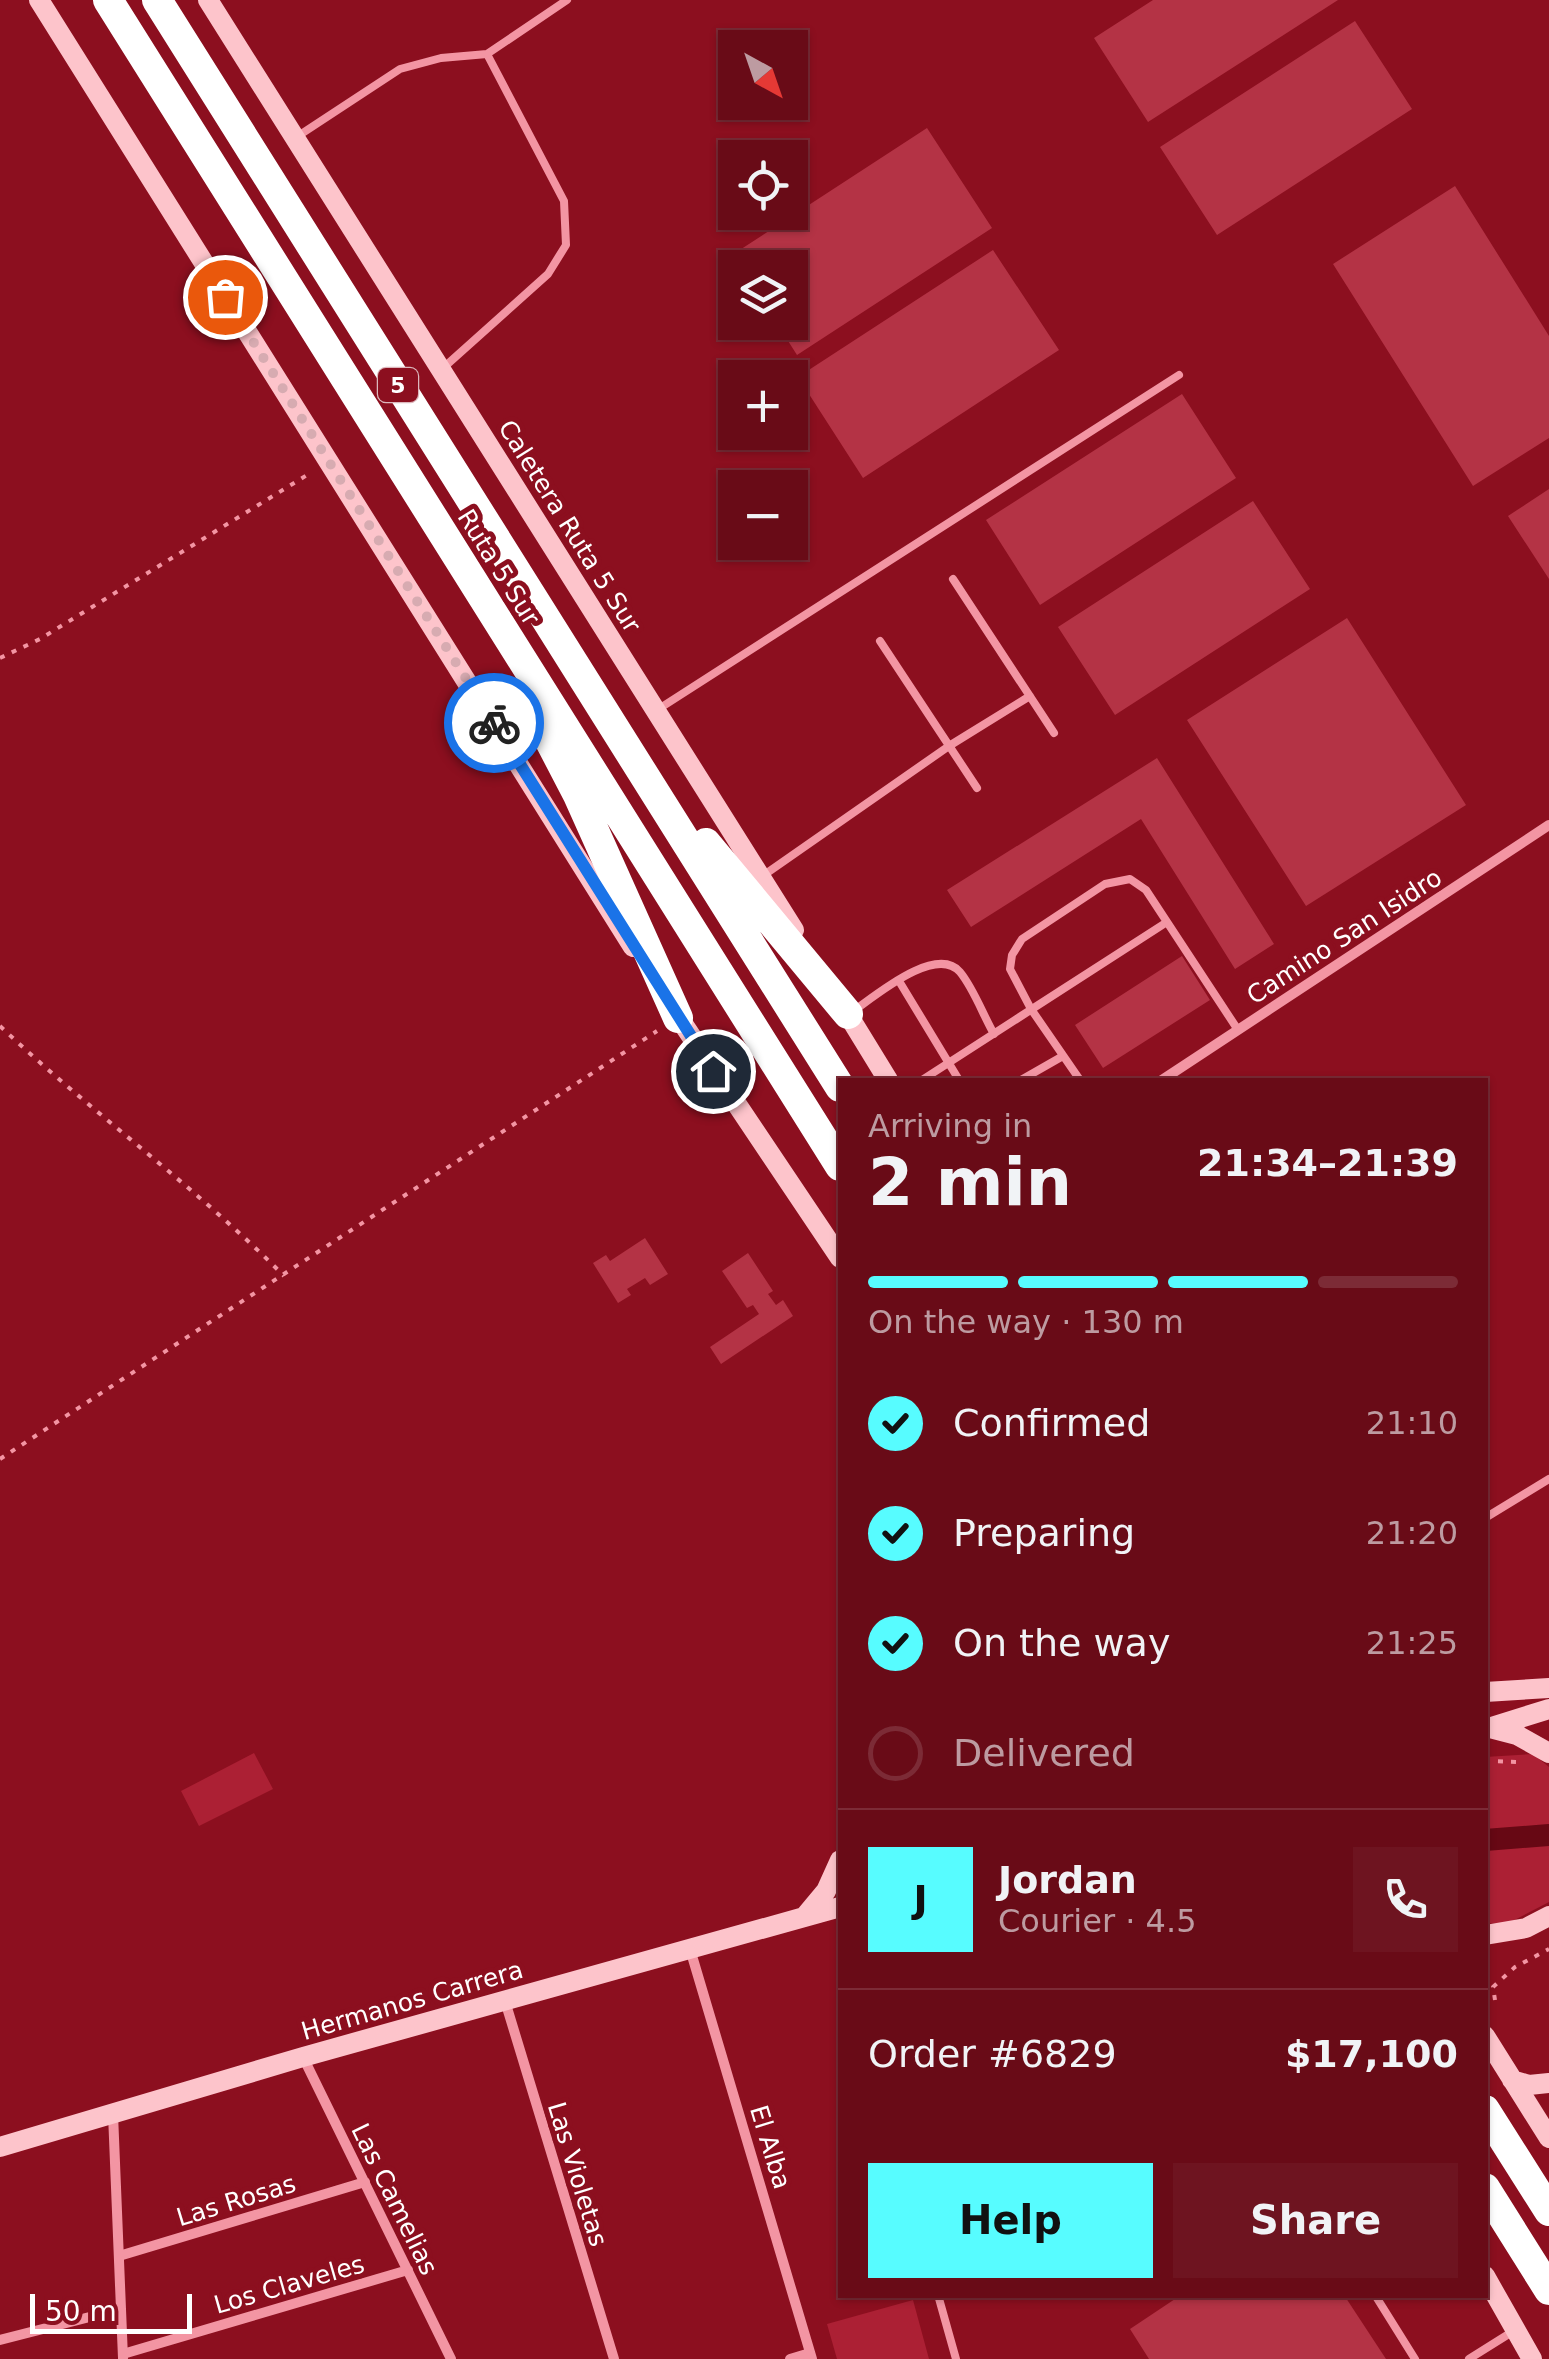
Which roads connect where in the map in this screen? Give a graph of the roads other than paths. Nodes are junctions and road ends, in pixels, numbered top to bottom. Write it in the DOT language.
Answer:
graph roads {
  1 [pos="39,0"];
  2 [pos="108,0"];
  3 [pos="157,0"];
  4 [pos="208,0"];
  5 [pos="567,0"];
  6 [pos="487,54"];
  7 [pos="295,138"];
  8 [pos="442,368"];
  9 [pos="1179,375"];
  10 [pos="467,573"];
  11 [pos="953,579"];
  12 [pos="880,641"];
  13 [pos="1030,696"];
  14 [pos="656,710"];
  15 [pos="1054,734"];
  16 [pos="622,743"];
  17 [pos="949,746"];
  18 [pos="977,788"];
  19 [pos="1549,826"];
  20 [pos="760,878"];
  21 [pos="1166,922"];
  22 [pos="899,981"];
  23 [pos="1032,1010"];
  24 [pos="848,1014"];
  25 [pos="678,1018"];
  26 [pos="1238,1030"];
  27 [pos="994,1034"];
  28 [pos="1064,1056"];
  29 [pos="948,1063"];
  30 [pos="887,1078"];
  31 [pos="925,1078"];
  32 [pos="958,1078"];
  33 [pos="1025,1078"];
  34 [pos="1079,1078"];
  35 [pos="1165,1078"];
  36 [pos="838,1084"];
  37 [pos="838,1163"];
  38 [pos="838,1255"];
  39 [pos="1549,1478"];
  40 [pos="1488,1516"];
  41 [pos="1549,1688"];
  42 [pos="1488,1692"];
  43 [pos="1549,1709"];
  44 [pos="1488,1728"];
  45 [pos="1488,1728"];
  46 [pos="1549,1754"];
  47 [pos="838,1864"];
  48 [pos="838,1910"];
  49 [pos="1549,1916"];
  50 [pos="804,1917"];
  51 [pos="1488,1934"];
  52 [pos="690,1948"];
  53 [pos="504,2000"];
  54 [pos="1488,2041"];
  55 [pos="303,2057"];
  56 [pos="1512,2080"];
  57 [pos="1549,2083"];
  58 [pos="113,2114"];
  59 [pos="1488,2115"];
  60 [pos="1549,2138"];
  61 [pos="0,2147"];
  62 [pos="365,2182"];
  63 [pos="1488,2193"];
  64 [pos="1549,2211"];
  65 [pos="119,2256"];
  66 [pos="408,2270"];
  67 [pos="1488,2281"];
  68 [pos="1549,2290"];
  69 [pos="939,2298"];
  70 [pos="1378,2298"];
  71 [pos="121,2308"];
  72 [pos="1516,2330"];
  73 [pos="0,2340"];
  74 [pos="123,2356"];
  75 [pos="811,2356"];
  76 [pos="451,2359"];
  77 [pos="614,2359"];
  78 [pos="790,2359"];
  79 [pos="956,2359"];
  80 [pos="1415,2359"];
  81 [pos="1469,2359"];
  82 [pos="1532,2359"];
  1 -- 25 [label="main road"];
  2 -- 10 [label="highway, Ruta 5 Sur / 5"];
  3 -- 16 [label="highway, Ruta 5 Sur / 5"];
  4 -- 7 [label="main road, Caletera Ruta 5 Sur"];
  5 -- 6 [label="lane"];
  6 -- 7 [label="lane"];
  6 -- 8 [label="lane"];
  7 -- 8 [label="main road, Caletera Ruta 5 Sur"];
  8 -- 14 [label="main road, Caletera Ruta 5 Sur"];
  9 -- 14 [label="lane"];
  10 -- 25 [label="highway"];
  10 -- 37 [label="highway, Ruta 5 Sur / 5"];
  11 -- 13 [label="lane"];
  12 -- 17 [label="lane"];
  13 -- 15 [label="lane"];
  13 -- 17 [label="lane"];
  14 -- 20 [label="main road, Caletera Ruta 5 Sur"];
  16 -- 24 [label="highway"];
  16 -- 36 [label="highway, Ruta 5 Sur / 5"];
  17 -- 18 [label="lane"];
  17 -- 20 [label="lane"];
  19 -- 26 [label="street, Camino San Isidro"];
  20 -- 24 [label="main road, Caletera Ruta 5 Sur"];
  21 -- 23 [label="lane"];
  21 -- 23 [label="lane"];
  21 -- 26 [label="lane"];
  22 -- 24 [label="lane"];
  22 -- 27 [label="lane"];
  22 -- 29 [label="lane"];
  23 -- 27 [label="lane"];
  23 -- 28 [label="lane"];
  24 -- 30 [label="main road, Caletera Ruta 5 Sur"];
  25 -- 38 [label="main road"];
  26 -- 35 [label="street, Camino San Isidro"];
  27 -- 29 [label="lane"];
  28 -- 33 [label="lane"];
  28 -- 34 [label="lane"];
  29 -- 31 [label="lane"];
  29 -- 32 [label="lane"];
  39 -- 40 [label="lane"];
  41 -- 42 [label="main road"];
  43 -- 44 [label="main road"];
  45 -- 46 [label="main road"];
  47 -- 50 [label="main road"];
  48 -- 50 [label="main road, Hermanos Carrera"];
  49 -- 51 [label="main road"];
  50 -- 52 [label="main road, Hermanos Carrera"];
  52 -- 53 [label="main road, Hermanos Carrera"];
  52 -- 75 [label="street, El Alba"];
  53 -- 55 [label="main road, Hermanos Carrera"];
  53 -- 77 [label="street, Las Violetas"];
  54 -- 56 [label="main road"];
  55 -- 58 [label="main road, Hermanos Carrera"];
  55 -- 62 [label="street, Las Camelias"];
  56 -- 57 [label="main road"];
  56 -- 60 [label="main road"];
  58 -- 61 [label="main road, Hermanos Carrera"];
  58 -- 65 [label="street"];
  59 -- 64 [label="highway"];
  62 -- 65 [label="street, Las Rosas"];
  62 -- 66 [label="street, Las Camelias"];
  63 -- 68 [label="highway"];
  65 -- 71 [label="street"];
  66 -- 74 [label="street, Los Claveles"];
  66 -- 76 [label="street, Las Camelias"];
  67 -- 72 [label="main road"];
  69 -- 79 [label="lane"];
  70 -- 80 [label="lane"];
  71 -- 73 [label="street"];
  71 -- 74 [label="street"];
  72 -- 81 [label="lane"];
  72 -- 82 [label="main road"];
  75 -- 78 [label="street"];
}
